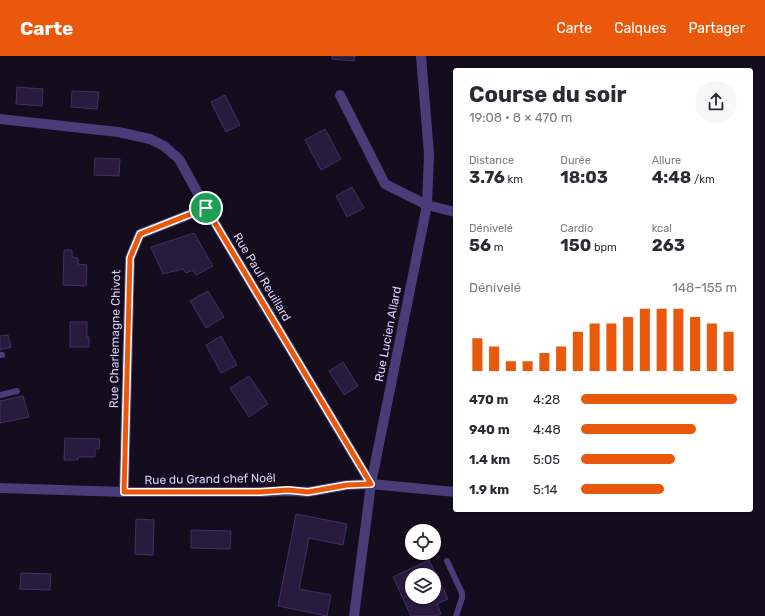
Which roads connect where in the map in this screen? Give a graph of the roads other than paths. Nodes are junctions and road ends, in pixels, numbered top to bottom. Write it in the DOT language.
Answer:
graph roads {
  1 [pos="420,56"];
  2 [pos="340,95"];
  3 [pos="0,120"];
  4 [pos="427,205"];
  5 [pos="206,208"];
  6 [pos="453,212"];
  7 [pos="17,391"];
  8 [pos="0,395"];
  9 [pos="371,484"];
  10 [pos="0,488"];
  11 [pos="124,492"];
  12 [pos="453,492"];
  13 [pos="447,561"];
  14 [pos="354,616"];
  15 [pos="456,616"];
  1 -- 4 [label="street, Rue Lucien Allard"];
  2 -- 4 [label="street"];
  3 -- 5 [label="street, Rue Paul Reuillard"];
  4 -- 6 [label="street"];
  4 -- 9 [label="street, Rue Lucien Allard"];
  5 -- 9 [label="street, Rue Paul Reuillard"];
  5 -- 11 [label="street, Rue Charlemagne Chivot"];
  7 -- 8 [label="lane"];
  9 -- 11 [label="street, Rue du Grand chef Noël"];
  9 -- 12 [label="street, Rue du Grand chef Noël"];
  9 -- 14 [label="street, Rue Lucien Allard"];
  10 -- 11 [label="street, Rue du Grand chef Noël"];
  13 -- 15 [label="lane"];
}
